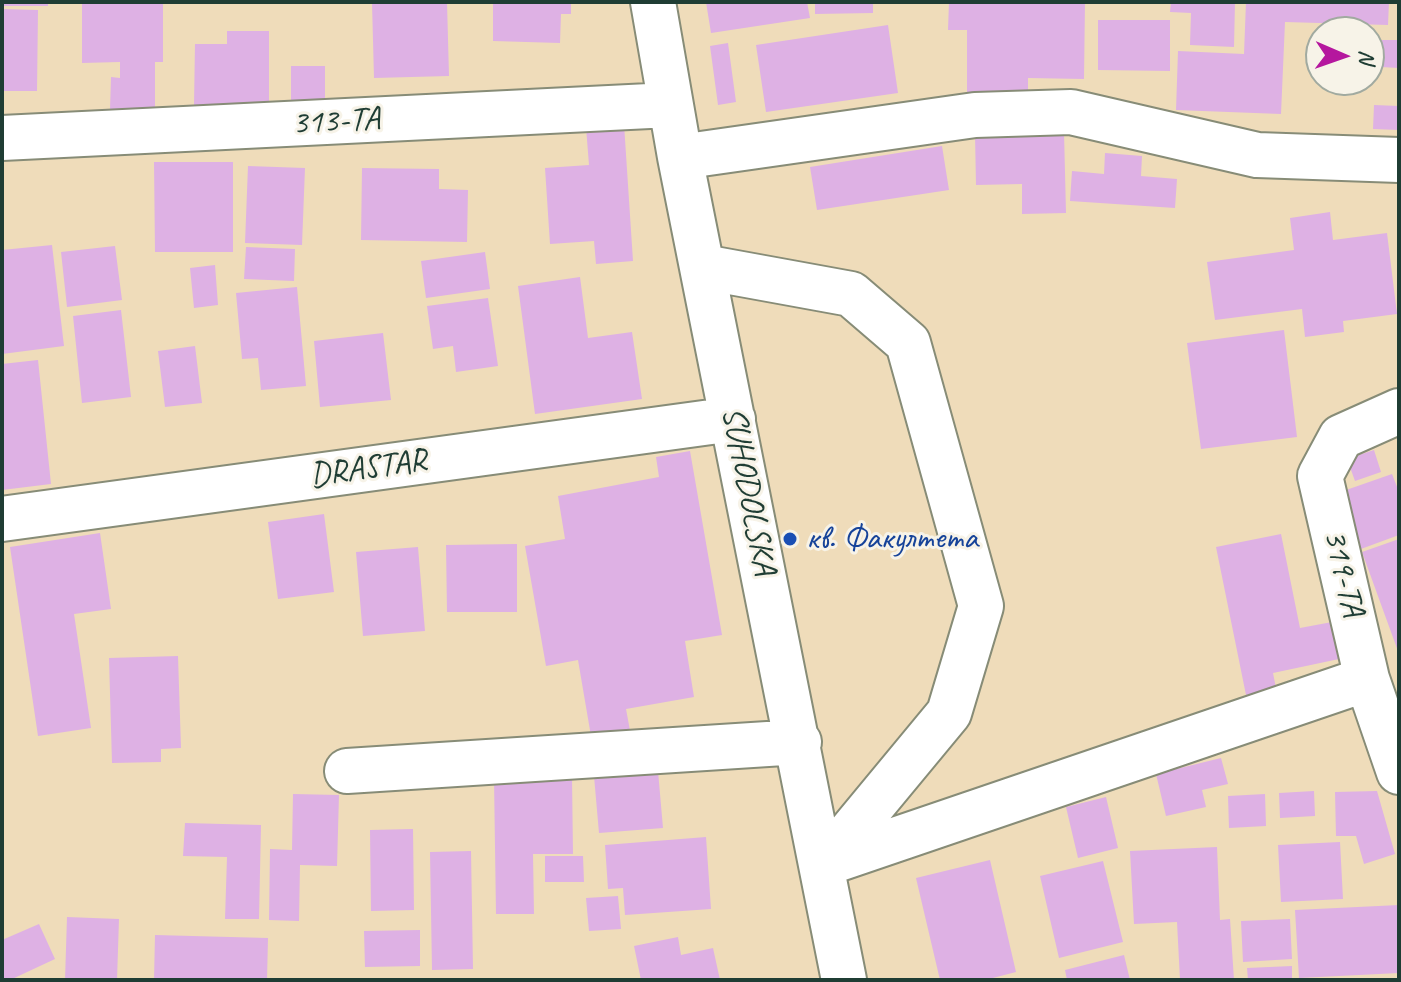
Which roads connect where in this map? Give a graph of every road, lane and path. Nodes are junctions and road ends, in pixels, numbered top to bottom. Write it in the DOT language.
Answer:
graph roads {
  1 [pos="653,2"];
  2 [pos="670,105"];
  3 [pos="2,138"];
  4 [pos="680,157"];
  5 [pos="1399,160"];
  6 [pos="703,267"];
  7 [pos="1399,411"];
  8 [pos="733,419"];
  9 [pos="2,519"];
  10 [pos="1367,679"];
  11 [pos="799,742"];
  12 [pos="347,771"];
  13 [pos="1399,772"];
  14 [pos="824,864"];
  15 [pos="844,980"];
  1 -- 2 [label="street, SUHODOLSKA"];
  2 -- 3 [label="street, 313-ТА"];
  2 -- 4 [label="street, SUHODOLSKA"];
  4 -- 5 [label="street"];
  4 -- 6 [label="street, SUHODOLSKA"];
  6 -- 8 [label="street, SUHODOLSKA"];
  6 -- 14 [label="street"];
  7 -- 10 [label="street, 319-ТА"];
  8 -- 9 [label="street, DRASTAR"];
  8 -- 11 [label="street, SUHODOLSKA"];
  10 -- 13 [label="street, 319-ТА"];
  10 -- 14 [label="street"];
  11 -- 12 [label="street"];
  11 -- 14 [label="street, SUHODOLSKA"];
  14 -- 15 [label="street, SUHODOLSKA"];
}
